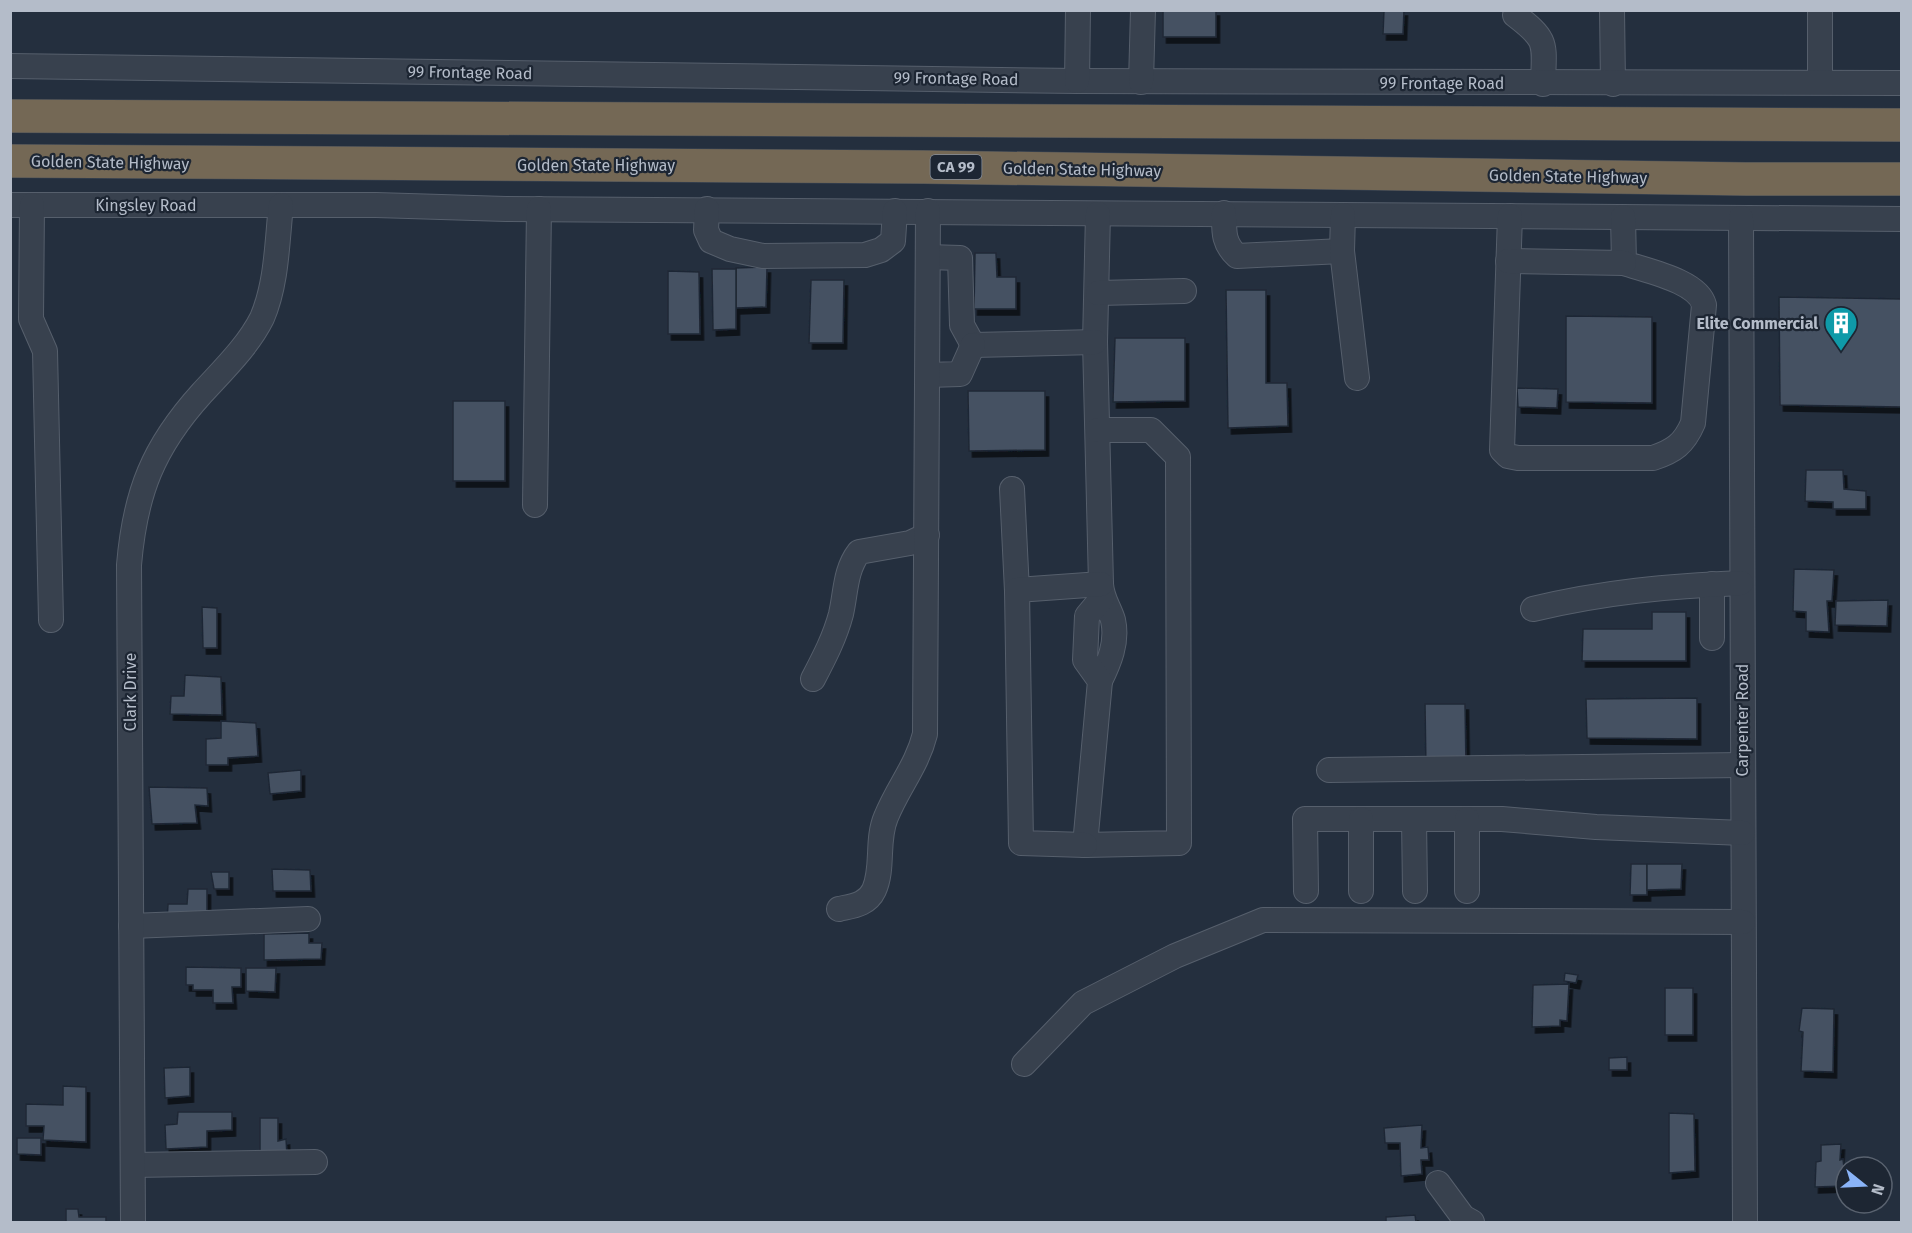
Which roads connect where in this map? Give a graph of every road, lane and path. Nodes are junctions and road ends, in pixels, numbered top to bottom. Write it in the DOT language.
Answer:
graph roads {
  1 [pos="1078,10"];
  2 [pos="1143,10"];
  3 [pos="1612,10"];
  4 [pos="1820,10"];
  5 [pos="1515,15"];
  6 [pos="10,66"];
  7 [pos="1077,81"];
  8 [pos="1820,81"];
  9 [pos="1141,82"];
  10 [pos="1902,83"];
  11 [pos="1543,84"];
  12 [pos="1613,84"];
  13 [pos="10,116"];
  14 [pos="1902,126"];
  15 [pos="10,161"];
  16 [pos="1902,179"];
  17 [pos="21,205"];
  18 [pos="281,206"];
  19 [pos="539,209"];
  20 [pos="707,209"];
  21 [pos="895,210"];
  22 [pos="928,211"];
  23 [pos="1224,213"];
  24 [pos="1098,214"];
  25 [pos="1343,215"];
  26 [pos="1510,216"];
  27 [pos="1623,217"];
  28 [pos="1741,218"];
  29 [pos="1902,219"];
  30 [pos="1342,251"];
  31 [pos="928,257"];
  32 [pos="1508,261"];
  33 [pos="1624,263"];
  34 [pos="1184,291"];
  35 [pos="1098,293"];
  36 [pos="1095,342"];
  37 [pos="973,345"];
  38 [pos="928,375"];
  39 [pos="1357,378"];
  40 [pos="1098,430"];
  41 [pos="1012,489"];
  42 [pos="535,505"];
  43 [pos="927,535"];
  44 [pos="1741,583"];
  45 [pos="1712,584"];
  46 [pos="1017,591"];
  47 [pos="1097,599"];
  48 [pos="1533,609"];
  49 [pos="51,620"];
  50 [pos="1712,638"];
  51 [pos="813,679"];
  52 [pos="1100,681"];
  53 [pos="1742,765"];
  54 [pos="1329,770"];
  55 [pos="1361,819"];
  56 [pos="1414,819"];
  57 [pos="1467,819"];
  58 [pos="1743,833"];
  59 [pos="1085,845"];
  60 [pos="1306,891"];
  61 [pos="1361,891"];
  62 [pos="1415,891"];
  63 [pos="1467,891"];
  64 [pos="838,909"];
  65 [pos="308,919"];
  66 [pos="1743,922"];
  67 [pos="131,926"];
  68 [pos="1024,1064"];
  69 [pos="315,1161"];
  70 [pos="133,1165"];
  71 [pos="1438,1183"];
  72 [pos="133,1222"];
  73 [pos="1473,1222"];
  74 [pos="1745,1222"];
  1 -- 7 [label="street"];
  2 -- 9 [label="street"];
  3 -- 12 [label="street"];
  4 -- 8 [label="street"];
  5 -- 11 [label="street"];
  6 -- 7 [label="street, 99 Frontage Road"];
  7 -- 9 [label="street, 99 Frontage Road"];
  8 -- 10 [label="street, 99 Frontage Road"];
  8 -- 12 [label="street, 99 Frontage Road"];
  9 -- 11 [label="street, 99 Frontage Road"];
  11 -- 12 [label="street, 99 Frontage Road"];
  13 -- 14 [label="highway"];
  15 -- 16 [label="highway, Golden State Highway / CA 99"];
  17 -- 18 [label="street, Kingsley Road"];
  17 -- 49 [label="street"];
  18 -- 19 [label="street"];
  18 -- 67 [label="street, Clark Drive"];
  19 -- 20 [label="street"];
  19 -- 42 [label="street"];
  20 -- 21 [label="street"];
  20 -- 21 [label="street"];
  21 -- 22 [label="street"];
  22 -- 24 [label="street"];
  22 -- 31 [label="street"];
  23 -- 24 [label="street"];
  23 -- 25 [label="street"];
  23 -- 30 [label="street"];
  24 -- 35 [label="street"];
  25 -- 26 [label="street"];
  25 -- 30 [label="street"];
  26 -- 27 [label="street"];
  26 -- 32 [label="street"];
  27 -- 28 [label="street"];
  27 -- 33 [label="street"];
  28 -- 29 [label="street"];
  28 -- 44 [label="street, Carpenter Road"];
  30 -- 39 [label="street"];
  31 -- 37 [label="street"];
  31 -- 38 [label="street"];
  32 -- 33 [label="street"];
  32 -- 33 [label="street"];
  34 -- 35 [label="street"];
  35 -- 36 [label="street"];
  36 -- 37 [label="street"];
  36 -- 40 [label="street"];
  37 -- 38 [label="street"];
  38 -- 43 [label="street"];
  40 -- 47 [label="street"];
  40 -- 59 [label="street"];
  41 -- 46 [label="street"];
  43 -- 51 [label="street"];
  43 -- 64 [label="street"];
  44 -- 45 [label="street"];
  44 -- 53 [label="street, Carpenter Road"];
  45 -- 48 [label="street"];
  45 -- 50 [label="street"];
  46 -- 47 [label="street"];
  46 -- 59 [label="street"];
  47 -- 52 [label="street"];
  47 -- 52 [label="street"];
  52 -- 59 [label="street"];
  53 -- 54 [label="street"];
  53 -- 58 [label="street, Carpenter Road"];
  55 -- 56 [label="street"];
  55 -- 60 [label="street"];
  55 -- 61 [label="street"];
  56 -- 57 [label="street"];
  56 -- 62 [label="street"];
  57 -- 58 [label="street"];
  57 -- 63 [label="street"];
  58 -- 66 [label="street, Carpenter Road"];
  65 -- 67 [label="street"];
  66 -- 68 [label="street"];
  66 -- 74 [label="street, Carpenter Road"];
  67 -- 70 [label="street, Clark Drive"];
  69 -- 70 [label="street"];
  70 -- 72 [label="street, Clark Drive"];
  71 -- 73 [label="street"];
}
